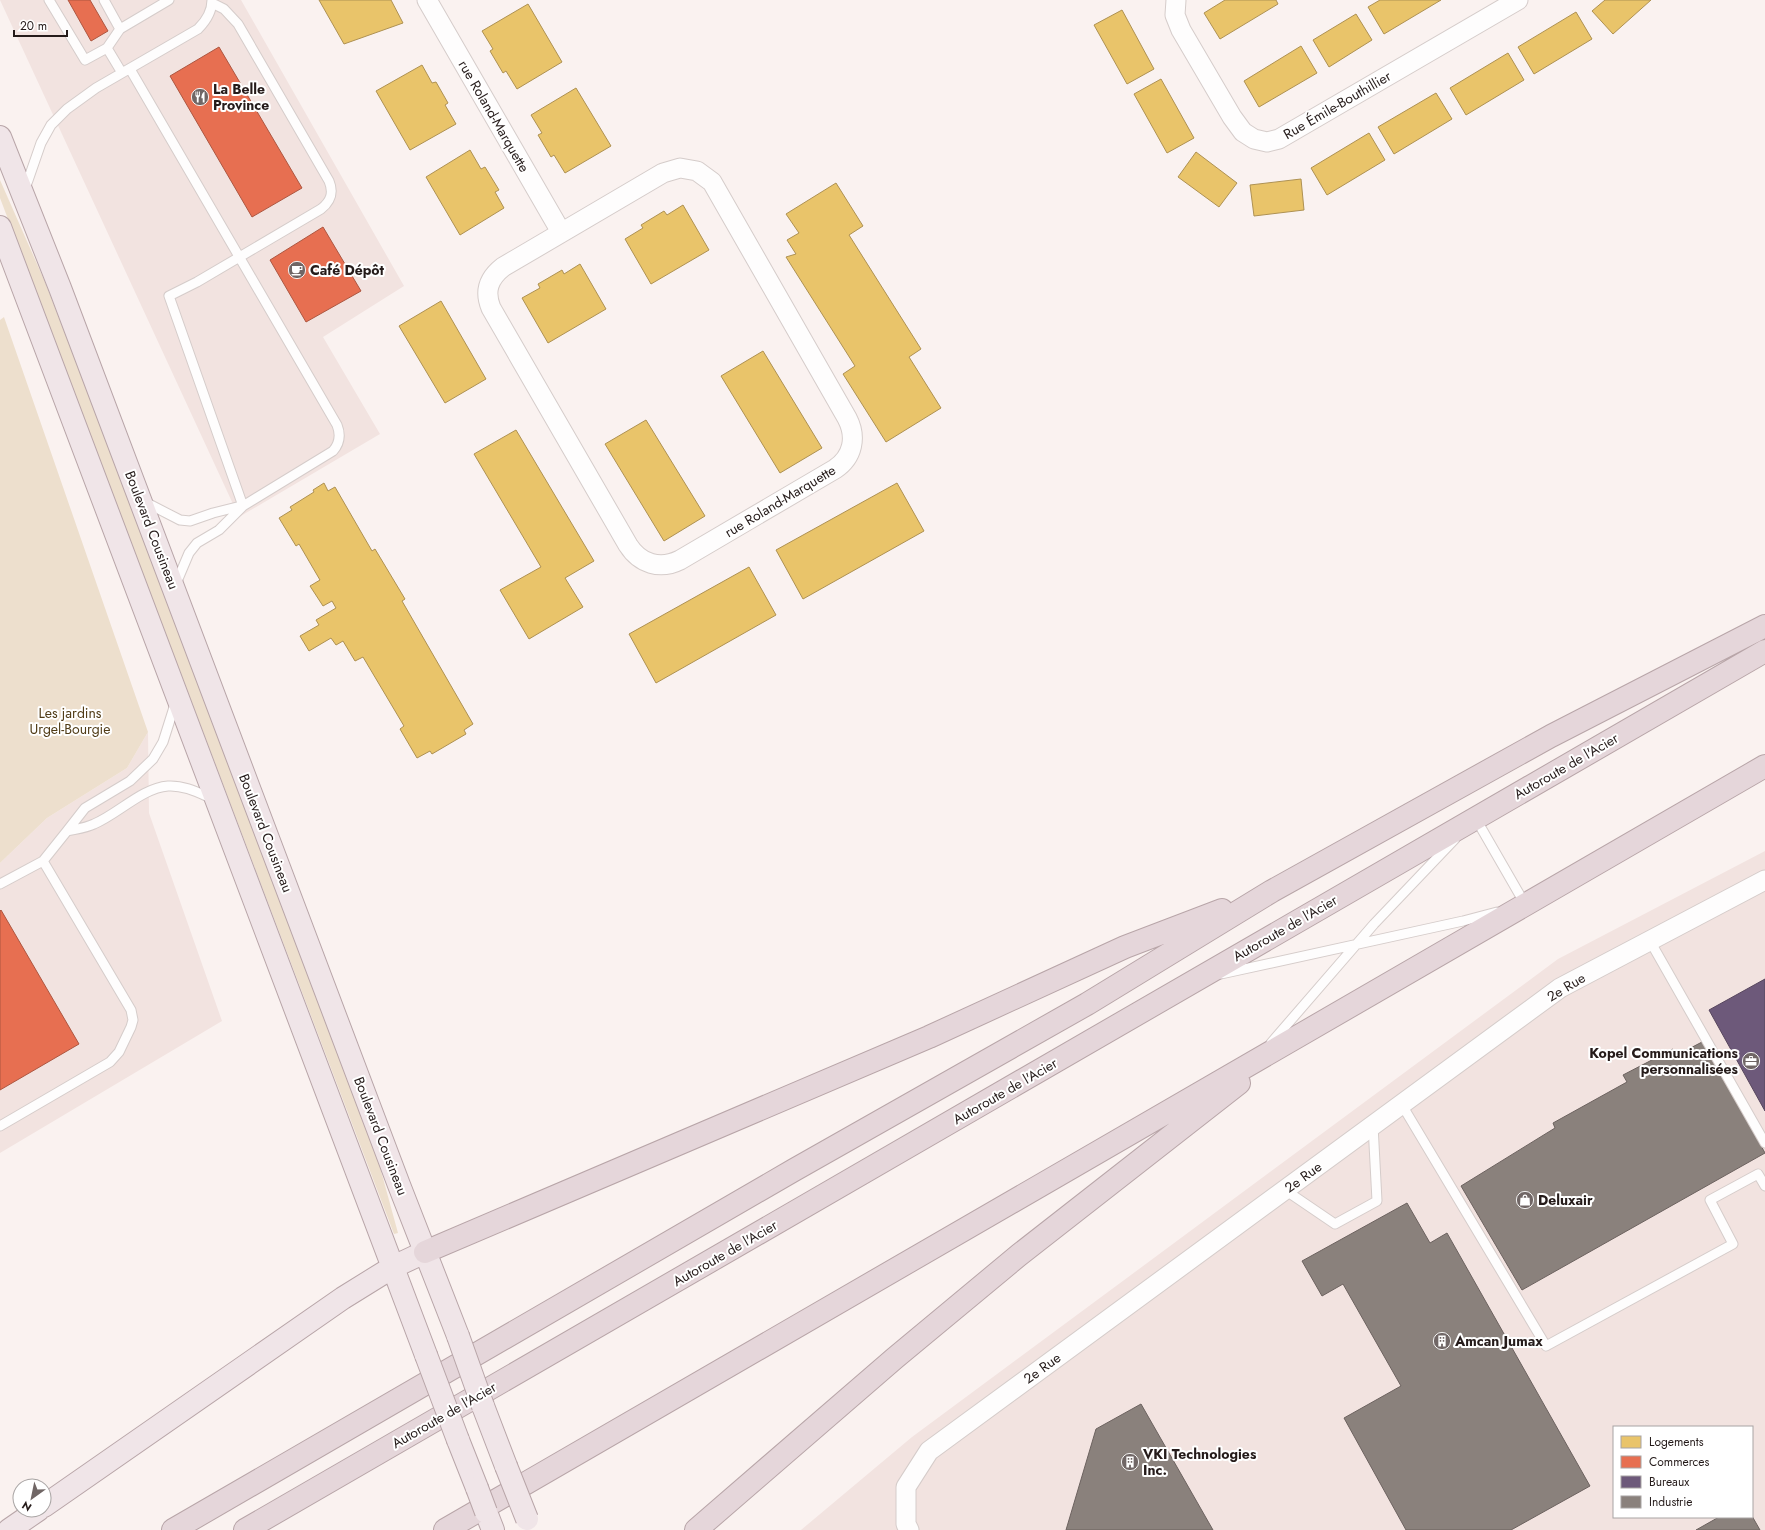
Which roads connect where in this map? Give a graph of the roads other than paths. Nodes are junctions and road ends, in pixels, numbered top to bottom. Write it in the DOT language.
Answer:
graph roads {
  1 [pos="49,0"];
  2 [pos="104,0"];
  3 [pos="169,0"];
  4 [pos="427,0"];
  5 [pos="1176,0"];
  6 [pos="1518,0"];
  7 [pos="212,2"];
  8 [pos="120,29"];
  9 [pos="107,48"];
  10 [pos="126,71"];
  11 [pos="0,137"];
  12 [pos="23,194"];
  13 [pos="0,227"];
  14 [pos="561,232"];
  15 [pos="239,257"];
  16 [pos="140,500"];
  17 [pos="243,506"];
  18 [pos="174,590"];
  19 [pos="1765,626"];
  20 [pos="1765,651"];
  21 [pos="177,696"];
  22 [pos="1765,766"];
  23 [pos="217,800"];
  24 [pos="1476,818"];
  25 [pos="67,831"];
  26 [pos="43,861"];
  27 [pos="1765,880"];
  28 [pos="0,884"];
  29 [pos="1272,891"];
  30 [pos="1525,904"];
  31 [pos="1650,941"];
  32 [pos="1357,944"];
  33 [pos="1194,981"];
  34 [pos="1304,1032"];
  35 [pos="1256,1060"];
  36 [pos="1229,1091"];
  37 [pos="1402,1105"];
  38 [pos="1374,1125"];
  39 [pos="0,1126"];
  40 [pos="1765,1143"];
  41 [pos="1765,1186"];
  42 [pos="1285,1190"];
  43 [pos="425,1252"];
  44 [pos="393,1267"];
  45 [pos="52,1500"];
  46 [pos="26,1518"];
  47 [pos="529,1524"];
  48 [pos="9,1530"];
  49 [pos="173,1530"];
  50 [pos="245,1530"];
  51 [pos="445,1530"];
  52 [pos="493,1530"];
  53 [pos="696,1530"];
  54 [pos="908,1530"];
  1 -- 9 [label="lane"];
  2 -- 8 [label="lane"];
  3 -- 8 [label="lane"];
  4 -- 14 [label="street, rue Roland-Marquette"];
  5 -- 6 [label="street, Rue Émile-Bouthillier"];
  7 -- 10 [label="lane"];
  7 -- 15 [label="lane"];
  8 -- 9 [label="lane"];
  9 -- 10 [label="lane"];
  10 -- 12 [label="lane"];
  10 -- 15 [label="lane"];
  11 -- 12 [label="main road, Boulevard Cousineau"];
  12 -- 16 [label="main road, Boulevard Cousineau"];
  13 -- 21 [label="main road"];
  14 -- 14 [label="street, rue Roland-Marquette"];
  15 -- 17 [label="lane"];
  15 -- 17 [label="lane"];
  16 -- 17 [label="lane"];
  16 -- 18 [label="main road, Boulevard Cousineau"];
  17 -- 18 [label="lane"];
  18 -- 43 [label="main road, Boulevard Cousineau"];
  19 -- 29 [label="highway"];
  20 -- 24 [label="highway, Autoroute de l'Acier"];
  21 -- 23 [label="main road"];
  21 -- 25 [label="lane"];
  22 -- 30 [label="highway"];
  23 -- 25 [label="lane"];
  23 -- 44 [label="main road"];
  24 -- 30 [label="lane"];
  24 -- 32 [label="lane"];
  24 -- 33 [label="highway, Autoroute de l'Acier"];
  25 -- 26 [label="lane"];
  26 -- 28 [label="lane"];
  26 -- 39 [label="lane"];
  27 -- 31 [label="street, 2e Rue"];
  29 -- 43 [label="highway"];
  29 -- 49 [label="highway"];
  30 -- 32 [label="lane"];
  30 -- 34 [label="highway"];
  31 -- 37 [label="street, 2e Rue"];
  31 -- 40 [label="lane"];
  32 -- 33 [label="lane"];
  32 -- 35 [label="lane"];
  33 -- 50 [label="highway, Autoroute de l'Acier"];
  34 -- 35 [label="highway"];
  34 -- 36 [label="highway"];
  35 -- 36 [label="lane"];
  35 -- 51 [label="highway"];
  36 -- 53 [label="highway"];
  37 -- 38 [label="street, 2e Rue"];
  37 -- 41 [label="lane"];
  38 -- 42 [label="street, 2e Rue"];
  38 -- 42 [label="lane"];
  42 -- 54 [label="street, 2e Rue"];
  43 -- 44 [label="main road"];
  43 -- 47 [label="main road, Boulevard Cousineau, bridge"];
  44 -- 45 [label="main road"];
  44 -- 52 [label="main road, bridge"];
  46 -- 48 [label="main road"];
}
